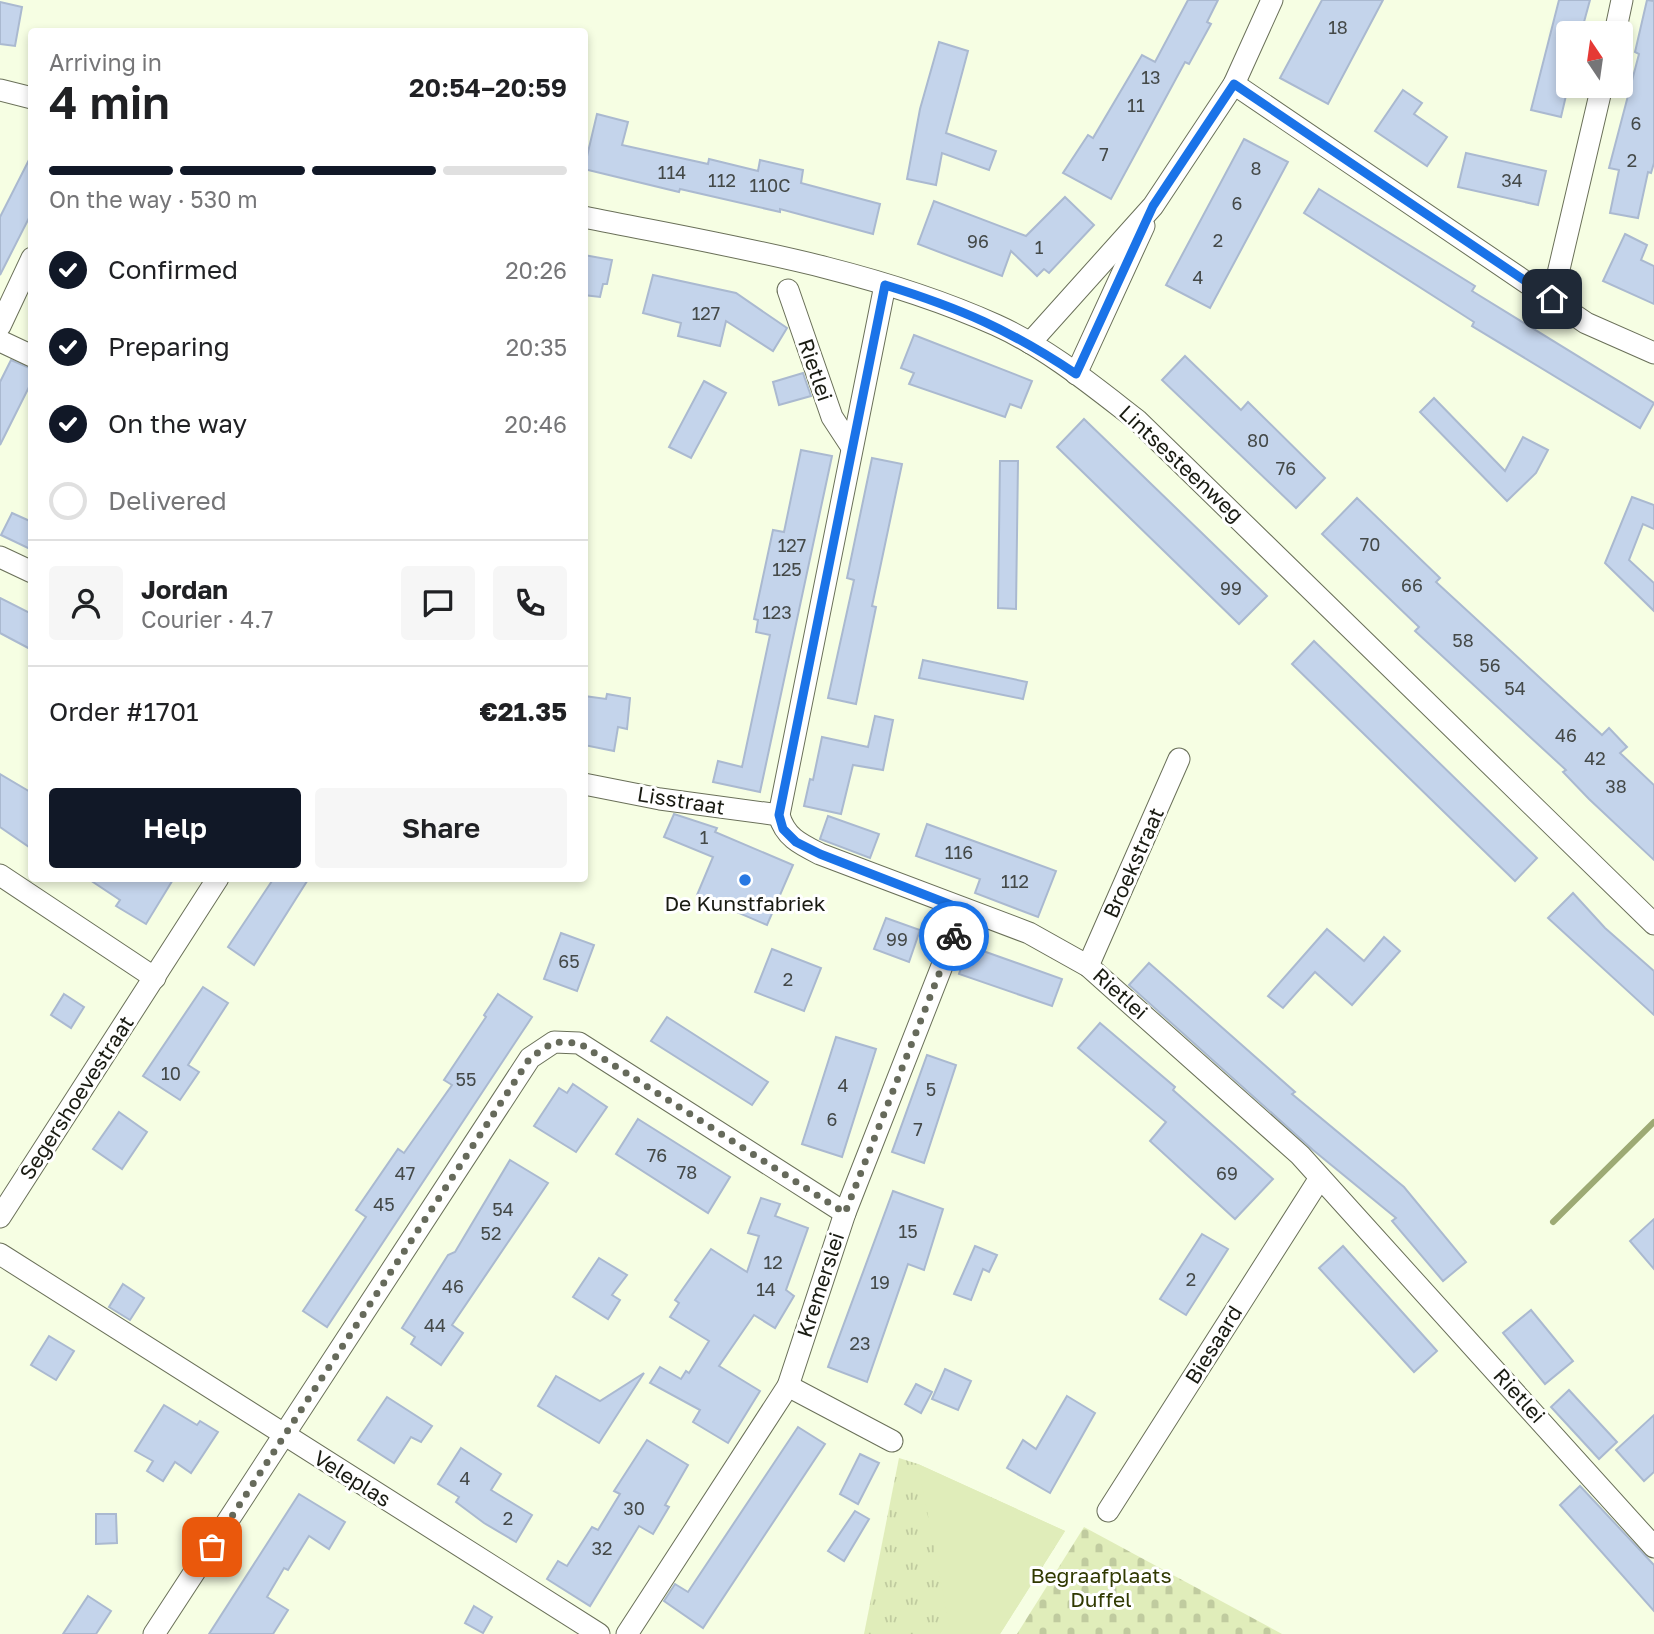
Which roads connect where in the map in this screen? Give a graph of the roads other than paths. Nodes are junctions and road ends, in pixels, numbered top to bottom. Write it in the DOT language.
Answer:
graph roads {
  1 [pos="1272,0"];
  2 [pos="1622,0"];
  3 [pos="1618,21"];
  4 [pos="1234,84"];
  5 [pos="0,90"];
  6 [pos="28,96"];
  7 [pos="1599,98"];
  8 [pos="1153,206"];
  9 [pos="588,218"];
  10 [pos="28,266"];
  11 [pos="885,285"];
  12 [pos="788,290"];
  13 [pos="1552,299"];
  14 [pos="0,326"];
  15 [pos="0,341"];
  16 [pos="1030,343"];
  17 [pos="1654,353"];
  18 [pos="28,354"];
  19 [pos="1076,374"];
  20 [pos="850,446"];
  21 [pos="0,557"];
  22 [pos="28,570"];
  23 [pos="1179,759"];
  24 [pos="588,785"];
  25 [pos="779,815"];
  26 [pos="0,875"];
  27 [pos="215,882"];
  28 [pos="964,910"];
  29 [pos="1654,923"];
  30 [pos="1088,966"];
  31 [pos="155,978"];
  32 [pos="1320,1178"];
  33 [pos="845,1213"];
  34 [pos="0,1217"];
  35 [pos="0,1254"];
  36 [pos="789,1386"];
  37 [pos="285,1437"];
  38 [pos="892,1441"];
  39 [pos="1108,1511"];
  40 [pos="1654,1547"];
  41 [pos="154,1634"];
  42 [pos="599,1634"];
  43 [pos="627,1634"];
  1 -- 4 [label="street"];
  2 -- 3 [label="street"];
  4 -- 8 [label="street"];
  4 -- 13 [label="street"];
  5 -- 6 [label="street"];
  7 -- 13 [label="street"];
  8 -- 16 [label="street"];
  8 -- 19 [label="street"];
  9 -- 11 [label="street, Lintsesteenweg"];
  10 -- 14 [label="street"];
  11 -- 16 [label="street, Lintsesteenweg"];
  11 -- 20 [label="street, Rietlei"];
  12 -- 20 [label="street, Rietlei"];
  13 -- 17 [label="street"];
  15 -- 18 [label="street"];
  16 -- 19 [label="street, Lintsesteenweg"];
  19 -- 29 [label="street, Lintsesteenweg"];
  20 -- 25 [label="street, Rietlei"];
  21 -- 22 [label="street"];
  23 -- 30 [label="street, Broekstraat"];
  24 -- 25 [label="street, Lisstraat"];
  25 -- 28 [label="street, Rietlei"];
  26 -- 31 [label="street"];
  27 -- 31 [label="street, Segershoevestraat"];
  28 -- 30 [label="street, Rietlei"];
  28 -- 33 [label="street, Kremerslei"];
  30 -- 32 [label="street, Rietlei"];
  31 -- 34 [label="street, Segershoevestraat"];
  32 -- 39 [label="street, Biesaard"];
  32 -- 40 [label="street, Rietlei"];
  33 -- 36 [label="street, Kremerslei"];
  33 -- 37 [label="street"];
  35 -- 37 [label="street, Veleplas"];
  36 -- 38 [label="street"];
  36 -- 43 [label="street, Kremerslei"];
  37 -- 41 [label="street"];
  37 -- 42 [label="street, Veleplas"];
}
